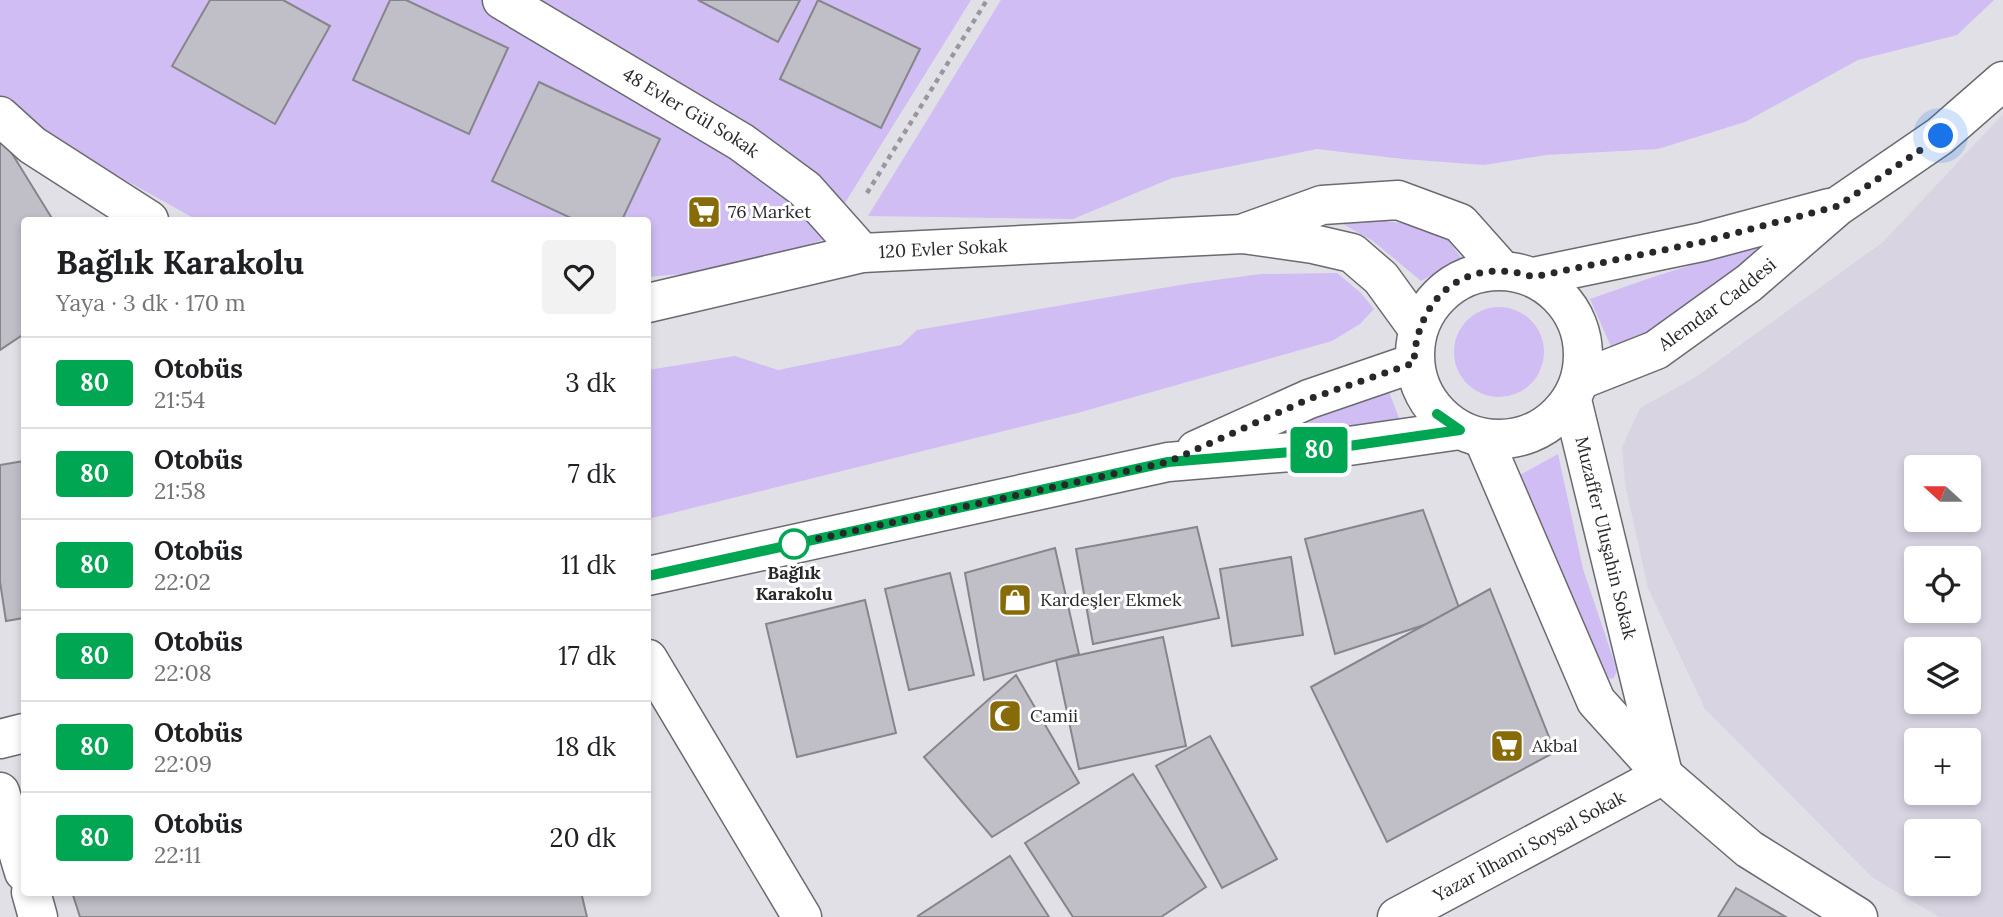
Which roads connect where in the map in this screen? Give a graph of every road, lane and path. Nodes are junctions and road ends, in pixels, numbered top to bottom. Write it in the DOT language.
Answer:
graph roads {
  1 [pos="502,0"];
  2 [pos="987,0"];
  3 [pos="2003,81"];
  4 [pos="0,116"];
  5 [pos="1838,206"];
  6 [pos="144,217"];
  7 [pos="1243,233"];
  8 [pos="852,242"];
  9 [pos="1517,273"];
  10 [pos="651,302"];
  11 [pos="1416,346"];
  12 [pos="1576,390"];
  13 [pos="1472,434"];
  14 [pos="1168,462"];
  15 [pos="651,575"];
  16 [pos="651,664"];
  17 [pos="21,734"];
  18 [pos="0,739"];
  19 [pos="1663,775"];
  20 [pos="0,792"];
  21 [pos="21,862"];
  22 [pos="32,896"];
  23 [pos="38,917"];
  24 [pos="802,917"];
  25 [pos="1397,917"];
  26 [pos="1858,917"];
  1 -- 8 [label="street, 48 Evler Gül Sokak"];
  2 -- 8 [label="path"];
  3 -- 5 [label="street, Alemdar Caddesi"];
  4 -- 6 [label="street"];
  5 -- 9 [label="street, Alemdar Caddesi"];
  5 -- 12 [label="street, Alemdar Caddesi"];
  7 -- 8 [label="street, 120 Evler Sokak"];
  7 -- 9 [label="street, 120 Evler Sokak"];
  7 -- 11 [label="street, 120 Evler Sokak"];
  8 -- 10 [label="street, 120 Evler Sokak"];
  9 -- 11 [label="street, Alemdar Caddesi"];
  9 -- 12 [label="street"];
  11 -- 13 [label="street"];
  11 -- 14 [label="street"];
  12 -- 13 [label="street, Muzaffer Uluşahin Sokak"];
  12 -- 19 [label="street, Muzaffer Uluşahin Sokak"];
  13 -- 14 [label="street, Muzaffer Uluşahin Sokak"];
  13 -- 19 [label="street"];
  14 -- 15 [label="street"];
  16 -- 24 [label="street"];
  17 -- 18 [label="street"];
  19 -- 25 [label="street, Yazar İlhami Soysal Sokak"];
  19 -- 26 [label="street"];
  20 -- 21 [label="street"];
  22 -- 23 [label="street"];
}
